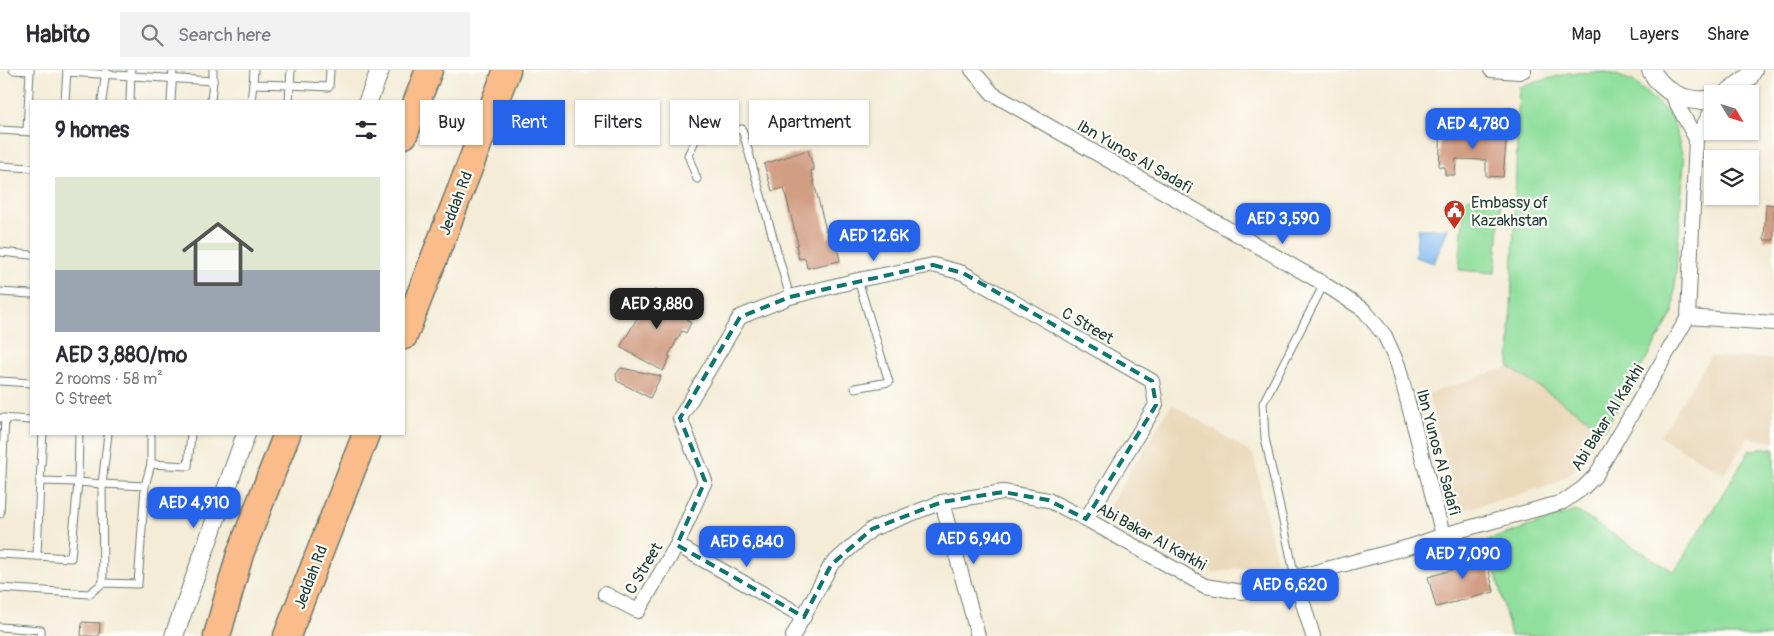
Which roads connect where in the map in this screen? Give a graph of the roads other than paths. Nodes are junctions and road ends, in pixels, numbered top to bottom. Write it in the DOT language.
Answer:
graph roads {
  1 [pos="13,70"];
  2 [pos="173,70"];
  3 [pos="213,70"];
  4 [pos="254,70"];
  5 [pos="291,70"];
  6 [pos="330,70"];
  7 [pos="380,70"];
  8 [pos="429,70"];
  9 [pos="507,70"];
  10 [pos="972,70"];
  11 [pos="1491,70"];
  12 [pos="1524,70"];
  13 [pos="1768,70"];
  14 [pos="30,71"];
  15 [pos="67,71"];
  16 [pos="105,72"];
  17 [pos="131,73"];
  18 [pos="1649,73"];
  19 [pos="1751,74"];
  20 [pos="172,78"];
  21 [pos="212,81"];
  22 [pos="253,84"];
  23 [pos="1737,85"];
  24 [pos="290,86"];
  25 [pos="1671,93"];
  26 [pos="65,100"];
  27 [pos="102,100"];
  28 [pos="130,100"];
  29 [pos="171,100"];
  30 [pos="211,100"];
  31 [pos="251,100"];
  32 [pos="289,100"];
  33 [pos="368,100"];
  34 [pos="1704,101"];
  35 [pos="1704,124"];
  36 [pos="0,130"];
  37 [pos="29,131"];
  38 [pos="405,132"];
  39 [pos="1696,139"];
  40 [pos="0,166"];
  41 [pos="30,168"];
  42 [pos="697,178"];
  43 [pos="0,252"];
  44 [pos="30,255"];
  45 [pos="858,280"];
  46 [pos="1324,284"];
  47 [pos="0,292"];
  48 [pos="30,294"];
  49 [pos="790,297"];
  50 [pos="1688,317"];
  51 [pos="1774,323"];
  52 [pos="405,333"];
  53 [pos="0,382"];
  54 [pos="30,383"];
  55 [pos="855,388"];
  56 [pos="3,418"];
  57 [pos="30,420"];
  58 [pos="43,435"];
  59 [pos="79,435"];
  60 [pos="108,435"];
  61 [pos="151,435"];
  62 [pos="191,435"];
  63 [pos="246,435"];
  64 [pos="287,435"];
  65 [pos="366,435"];
  66 [pos="151,464"];
  67 [pos="1,477"];
  68 [pos="40,481"];
  69 [pos="78,482"];
  70 [pos="102,484"];
  71 [pos="144,486"];
  72 [pos="942,502"];
  73 [pos="0,514"];
  74 [pos="1086,519"];
  75 [pos="1443,534"];
  76 [pos="677,545"];
  77 [pos="0,554"];
  78 [pos="36,556"];
  79 [pos="1295,577"];
  80 [pos="103,583"];
  81 [pos="0,588"];
  82 [pos="605,594"];
  83 [pos="804,617"];
  84 [pos="0,627"];
  85 [pos="41,636"];
  86 [pos="174,636"];
  87 [pos="217,636"];
  88 [pos="287,636"];
  89 [pos="793,636"];
  90 [pos="978,636"];
  91 [pos="1313,636"];
  1 -- 14 [label="lane"];
  2 -- 20 [label="lane"];
  3 -- 21 [label="lane"];
  4 -- 22 [label="lane"];
  5 -- 24 [label="lane"];
  6 -- 24 [label="lane"];
  7 -- 33 [label="street"];
  8 -- 38 [label="highway"];
  9 -- 52 [label="highway, Jeddah Rd"];
  10 -- 46 [label="street, Ibn Yunos Al Sadafi"];
  11 -- 12 [label="street"];
  13 -- 19 [label="street"];
  14 -- 37 [label="lane"];
  15 -- 16 [label="lane"];
  15 -- 26 [label="lane"];
  16 -- 17 [label="lane"];
  16 -- 27 [label="lane"];
  17 -- 20 [label="lane"];
  17 -- 28 [label="lane"];
  18 -- 25 [label="street"];
  19 -- 23 [label="street"];
  20 -- 21 [label="lane"];
  20 -- 29 [label="lane"];
  21 -- 30 [label="lane"];
  22 -- 24 [label="lane"];
  22 -- 31 [label="lane"];
  24 -- 32 [label="lane"];
  25 -- 34 [label="street"];
  25 -- 39 [label="street"];
  35 -- 39 [label="street"];
  36 -- 37 [label="lane"];
  39 -- 50 [label="street, Abi Bakar Al Karkhi"];
  40 -- 41 [label="lane"];
  42 -- 49 [label="lane"];
  43 -- 44 [label="lane"];
  45 -- 49 [label="street, C Street"];
  45 -- 55 [label="lane"];
  45 -- 74 [label="street, C Street"];
  46 -- 75 [label="street, Ibn Yunos Al Sadafi"];
  46 -- 79 [label="lane"];
  47 -- 48 [label="lane"];
  49 -- 76 [label="street, C Street"];
  50 -- 51 [label="street"];
  50 -- 75 [label="street, Abi Bakar Al Karkhi"];
  53 -- 54 [label="lane"];
  56 -- 57 [label="lane"];
  56 -- 67 [label="lane"];
  58 -- 68 [label="lane"];
  59 -- 69 [label="lane"];
  60 -- 70 [label="lane"];
  61 -- 66 [label="lane"];
  62 -- 66 [label="lane"];
  63 -- 86 [label="street"];
  64 -- 87 [label="highway"];
  65 -- 88 [label="highway, Jeddah Rd"];
  66 -- 71 [label="lane"];
  67 -- 73 [label="lane"];
  68 -- 69 [label="lane"];
  68 -- 78 [label="lane"];
  69 -- 70 [label="lane"];
  69 -- 78 [label="lane"];
  70 -- 71 [label="lane"];
  70 -- 80 [label="lane"];
  71 -- 80 [label="lane"];
  72 -- 74 [label="street, Abi Bakar Al Karkhi"];
  72 -- 83 [label="street, Abi Bakar Al Karkhi"];
  72 -- 90 [label="street"];
  74 -- 79 [label="street, Abi Bakar Al Karkhi"];
  75 -- 79 [label="street, Abi Bakar Al Karkhi"];
  76 -- 82 [label="street, C Street"];
  76 -- 83 [label="street"];
  77 -- 78 [label="lane"];
  79 -- 91 [label="street"];
  80 -- 81 [label="lane"];
  83 -- 89 [label="street, Abi Bakar Al Karkhi"];
  84 -- 85 [label="lane"];
}
